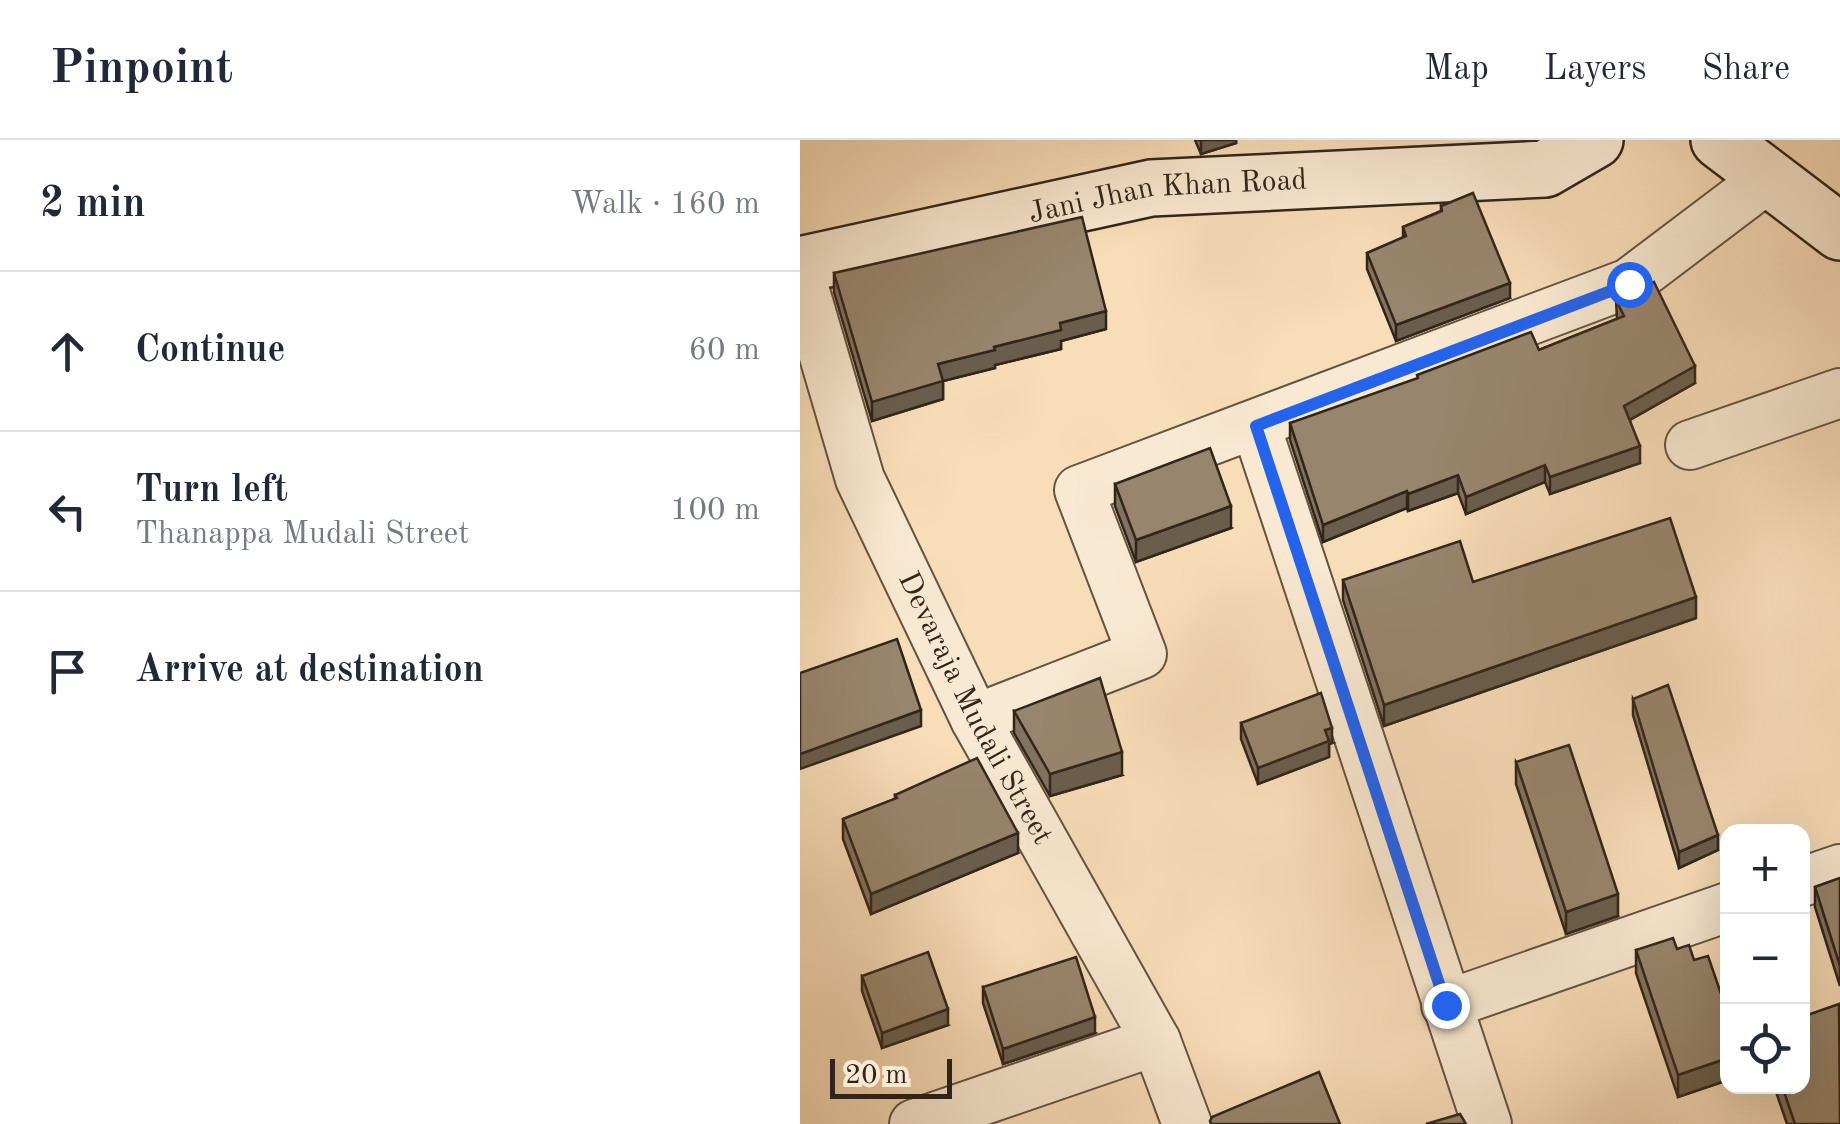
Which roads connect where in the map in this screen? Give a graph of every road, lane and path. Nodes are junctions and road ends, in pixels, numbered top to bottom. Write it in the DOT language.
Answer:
graph roads {
  1 [pos="1595,140"];
  2 [pos="1720,140"];
  3 [pos="1768,178"];
  4 [pos="1840,232"];
  5 [pos="800,265"];
  6 [pos="800,274"];
  7 [pos="1840,394"];
  8 [pos="1256,426"];
  9 [pos="1690,445"];
  10 [pos="975,719"];
  11 [pos="1840,868"];
  12 [pos="1810,879"];
  13 [pos="1720,911"];
  14 [pos="1446,1005"];
  15 [pos="1156,1041"];
  16 [pos="914,1124"];
  17 [pos="1187,1124"];
  18 [pos="1486,1124"];
  1 -- 5 [label="street, Jani Jhan Khan Road"];
  2 -- 3 [label="street"];
  3 -- 4 [label="street"];
  3 -- 8 [label="street"];
  6 -- 10 [label="street, Devaraja Mudali Street"];
  7 -- 9 [label="street"];
  8 -- 10 [label="street"];
  8 -- 14 [label="street"];
  10 -- 15 [label="street, Devaraja Mudali Street"];
  11 -- 12 [label="street"];
  13 -- 14 [label="street"];
  14 -- 18 [label="street"];
  15 -- 16 [label="street"];
  15 -- 17 [label="street, Devaraja Mudali Street"];
}
